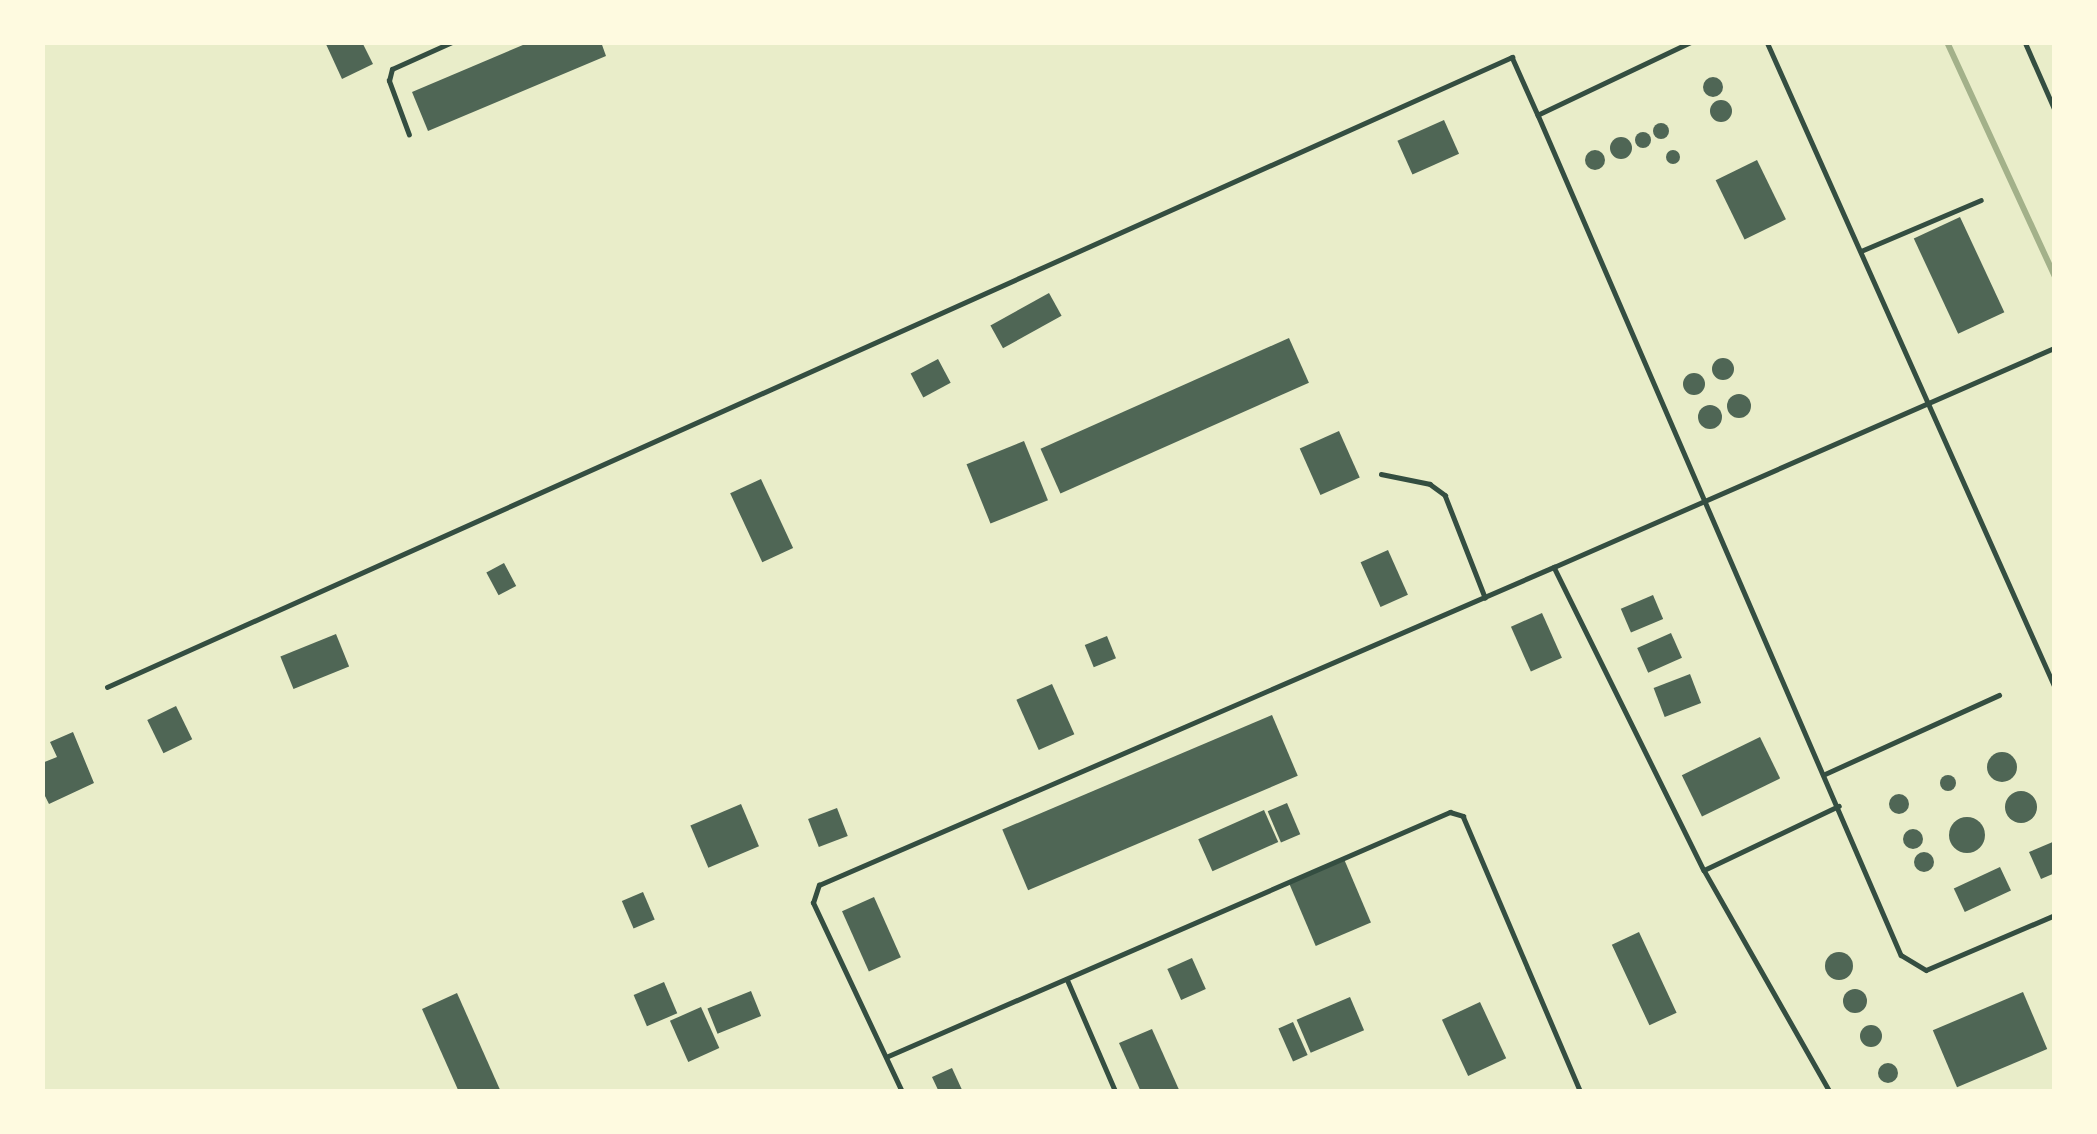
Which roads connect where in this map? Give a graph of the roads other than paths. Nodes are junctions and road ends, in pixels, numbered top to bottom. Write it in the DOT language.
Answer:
graph roads {
  1 [pos="425,42"];
  2 [pos="452,42"];
  3 [pos="1692,42"];
  4 [pos="1767,42"];
  5 [pos="2025,42"];
  6 [pos="430,52"];
  7 [pos="2055,110"];
  8 [pos="1538,115"];
  9 [pos="410,135"];
  10 [pos="1981,200"];
  11 [pos="1861,251"];
  12 [pos="2054,348"];
  13 [pos="1928,404"];
  14 [pos="1381,474"];
  15 [pos="1704,501"];
  16 [pos="1555,567"];
  17 [pos="1485,597"];
  18 [pos="107,687"];
  19 [pos="2055,687"];
  20 [pos="1999,695"];
  21 [pos="1825,774"];
  22 [pos="1839,806"];
  23 [pos="1704,870"];
  24 [pos="2055,915"];
  25 [pos="1067,979"];
  26 [pos="886,1057"];
  27 [pos="902,1092"];
  28 [pos="1116,1092"];
  29 [pos="1581,1092"];
  30 [pos="1830,1092"];
  1 -- 6 [label="lane"];
  2 -- 6 [label="lane"];
  3 -- 8 [label="lane"];
  4 -- 11 [label="lane"];
  5 -- 7 [label="lane"];
  6 -- 9 [label="lane"];
  8 -- 15 [label="lane"];
  8 -- 18 [label="lane"];
  10 -- 11 [label="lane"];
  11 -- 13 [label="lane"];
  12 -- 13 [label="lane"];
  13 -- 15 [label="lane"];
  13 -- 19 [label="lane"];
  14 -- 17 [label="lane"];
  15 -- 16 [label="lane"];
  15 -- 21 [label="lane"];
  16 -- 17 [label="lane"];
  16 -- 23 [label="lane"];
  17 -- 26 [label="lane"];
  20 -- 21 [label="lane"];
  21 -- 22 [label="lane"];
  22 -- 23 [label="lane"];
  22 -- 24 [label="lane"];
  23 -- 30 [label="lane"];
  25 -- 26 [label="lane"];
  25 -- 28 [label="lane"];
  25 -- 29 [label="lane"];
  26 -- 27 [label="lane"];
}
